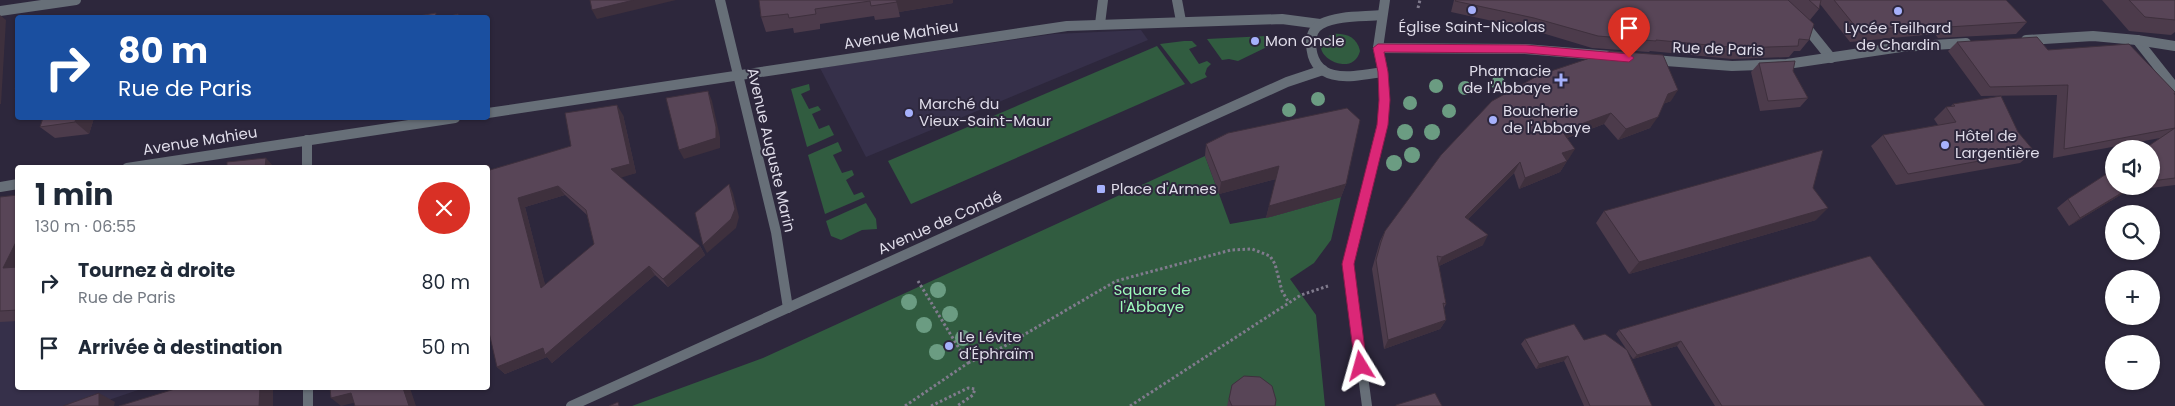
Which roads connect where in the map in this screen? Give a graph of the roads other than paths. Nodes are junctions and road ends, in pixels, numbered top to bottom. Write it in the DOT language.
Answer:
graph roads {
  1 [pos="76,0"];
  2 [pos="720,0"];
  3 [pos="1103,0"];
  4 [pos="1177,0"];
  5 [pos="1386,0"];
  6 [pos="0,11"];
  7 [pos="1792,13"];
  8 [pos="1382,15"];
  9 [pos="1181,21"];
  10 [pos="1100,24"];
  11 [pos="1320,24"];
  12 [pos="2137,40"];
  13 [pos="2016,41"];
  14 [pos="1978,43"];
  15 [pos="2175,46"];
  16 [pos="1378,48"];
  17 [pos="1623,57"];
  18 [pos="1831,58"];
  19 [pos="1642,59"];
  20 [pos="1323,70"];
  21 [pos="1383,72"];
  22 [pos="739,75"];
  23 [pos="2175,88"];
  24 [pos="490,113"];
  25 [pos="442,120"];
  26 [pos="307,140"];
  27 [pos="146,165"];
  28 [pos="307,165"];
  29 [pos="15,184"];
  30 [pos="0,187"];
  31 [pos="788,308"];
  32 [pos="308,390"];
  33 [pos="308,406"];
  34 [pos="570,406"];
  35 [pos="1367,406"];
  1 -- 6 [label="street"];
  2 -- 22 [label="street, Avenue Auguste Marin"];
  3 -- 10 [label="street"];
  4 -- 9 [label="street"];
  5 -- 8 [label="street"];
  7 -- 18 [label="street"];
  8 -- 11 [label="street, Avenue Mahieu"];
  8 -- 16 [label="street"];
  9 -- 10 [label="street, Avenue Mahieu"];
  9 -- 11 [label="street, Avenue Mahieu"];
  10 -- 22 [label="street, Avenue Mahieu"];
  11 -- 20 [label="street"];
  12 -- 13 [label="street"];
  12 -- 15 [label="street"];
  12 -- 23 [label="street"];
  14 -- 18 [label="street, Rue de Paris"];
  16 -- 17 [label="street"];
  16 -- 21 [label="street"];
  18 -- 19 [label="street, Rue de Paris"];
  20 -- 21 [label="street"];
  20 -- 31 [label="street, Avenue de Condé"];
  21 -- 35 [label="street"];
  22 -- 24 [label="street, Avenue Mahieu"];
  22 -- 31 [label="street, Avenue Auguste Marin"];
  25 -- 26 [label="street, Avenue Mahieu"];
  26 -- 27 [label="street, Avenue Mahieu"];
  26 -- 28 [label="street"];
  29 -- 30 [label="street"];
  31 -- 34 [label="street, Avenue de Condé"];
  32 -- 33 [label="street"];
}
